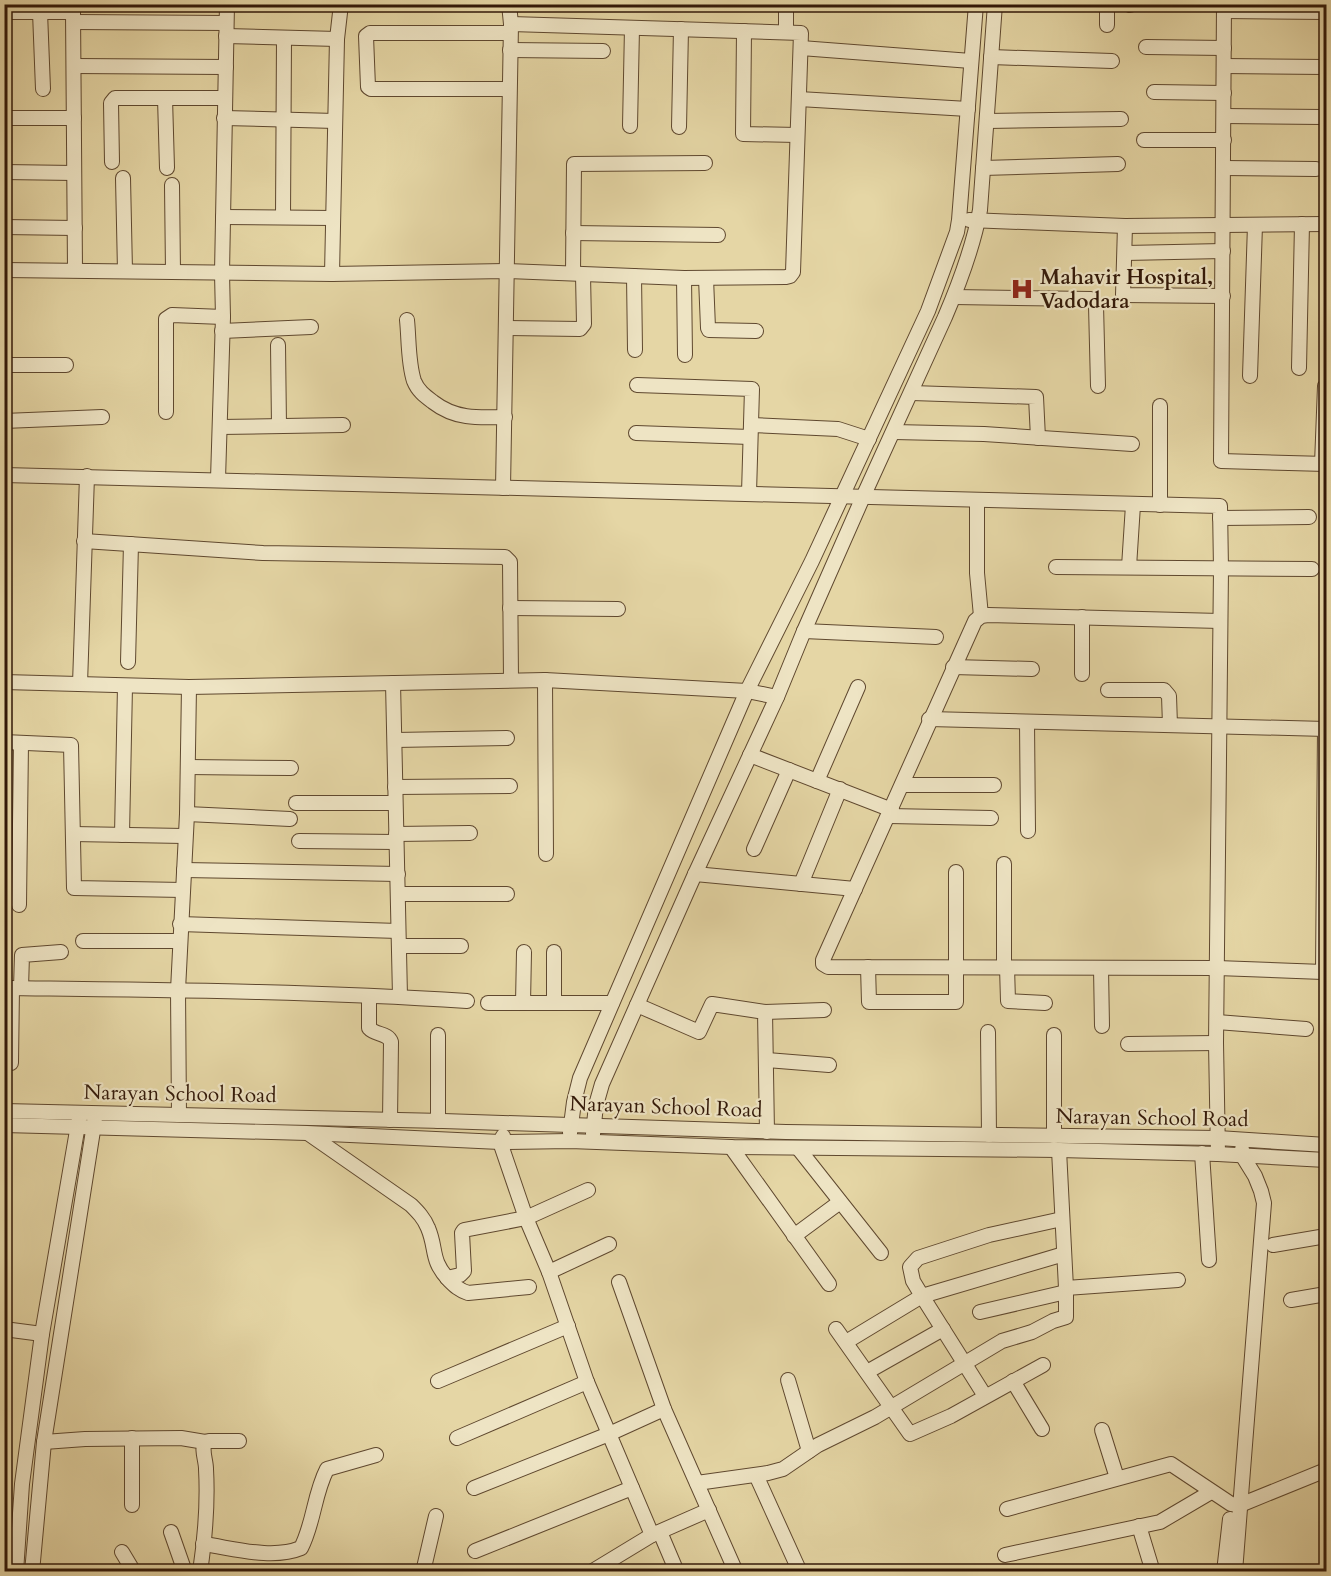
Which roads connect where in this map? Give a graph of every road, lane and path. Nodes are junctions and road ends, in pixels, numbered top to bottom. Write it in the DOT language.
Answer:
graph roads {
  1 [pos="226,4"];
  2 [pos="341,4"];
  3 [pos="509,4"];
  4 [pos="786,4"];
  5 [pos="976,4"];
  6 [pos="995,4"];
  7 [pos="1107,4"];
  8 [pos="1224,8"];
  9 [pos="4,12"];
  10 [pos="40,12"];
  11 [pos="1326,12"];
  12 [pos="74,22"];
  13 [pos="1107,25"];
  14 [pos="632,28"];
  15 [pos="511,29"];
  16 [pos="681,29"];
  17 [pos="226,30"];
  18 [pos="744,31"];
  19 [pos="786,32"];
  20 [pos="284,38"];
  21 [pos="337,39"];
  22 [pos="1146,47"];
  23 [pos="801,48"];
  24 [pos="1224,48"];
  25 [pos="510,50"];
  26 [pos="603,51"];
  27 [pos="991,57"];
  28 [pos="971,61"];
  29 [pos="1112,61"];
  30 [pos="74,66"];
  31 [pos="1224,66"];
  32 [pos="225,67"];
  33 [pos="1326,67"];
  34 [pos="43,89"];
  35 [pos="509,89"];
  36 [pos="1154,92"];
  37 [pos="1224,93"];
  38 [pos="165,98"];
  39 [pos="225,98"];
  40 [pos="799,99"];
  41 [pos="968,109"];
  42 [pos="1224,116"];
  43 [pos="1323,117"];
  44 [pos="4,118"];
  45 [pos="74,118"];
  46 [pos="225,118"];
  47 [pos="283,119"];
  48 [pos="1121,119"];
  49 [pos="335,121"];
  50 [pos="987,121"];
  51 [pos="630,126"];
  52 [pos="679,127"];
  53 [pos="797,135"];
  54 [pos="1144,140"];
  55 [pos="1224,140"];
  56 [pos="112,162"];
  57 [pos="705,163"];
  58 [pos="1118,164"];
  59 [pos="167,168"];
  60 [pos="983,168"];
  61 [pos="1224,168"];
  62 [pos="1316,169"];
  63 [pos="4,172"];
  64 [pos="74,173"];
  65 [pos="123,178"];
  66 [pos="172,185"];
  67 [pos="223,217"];
  68 [pos="283,217"];
  69 [pos="333,218"];
  70 [pos="978,219"];
  71 [pos="958,220"];
  72 [pos="1302,224"];
  73 [pos="1326,224"];
  74 [pos="1224,225"];
  75 [pos="1255,225"];
  76 [pos="1125,226"];
  77 [pos="4,227"];
  78 [pos="75,228"];
  79 [pos="573,233"];
  80 [pos="718,235"];
  81 [pos="1223,251"];
  82 [pos="1125,253"];
  83 [pos="4,270"];
  84 [pos="75,270"];
  85 [pos="125,271"];
  86 [pos="506,271"];
  87 [pos="173,272"];
  88 [pos="222,273"];
  89 [pos="332,274"];
  90 [pos="578,274"];
  91 [pos="634,276"];
  92 [pos="684,278"];
  93 [pos="706,278"];
  94 [pos="1223,296"];
  95 [pos="954,297"];
  96 [pos="407,320"];
  97 [pos="223,324"];
  98 [pos="311,327"];
  99 [pos="507,328"];
  100 [pos="756,331"];
  101 [pos="278,345"];
  102 [pos="635,350"];
  103 [pos="685,356"];
  104 [pos="4,365"];
  105 [pos="66,365"];
  106 [pos="1299,368"];
  107 [pos="1250,376"];
  108 [pos="637,385"];
  109 [pos="1098,386"];
  110 [pos="1325,386"];
  111 [pos="912,393"];
  112 [pos="1160,406"];
  113 [pos="166,411"];
  114 [pos="102,417"];
  115 [pos="504,417"];
  116 [pos="4,421"];
  117 [pos="343,425"];
  118 [pos="279,426"];
  119 [pos="220,427"];
  120 [pos="750,431"];
  121 [pos="894,432"];
  122 [pos="636,433"];
  123 [pos="1038,438"];
  124 [pos="869,439"];
  125 [pos="1132,444"];
  126 [pos="1324,464"];
  127 [pos="4,475"];
  128 [pos="87,476"];
  129 [pos="218,479"];
  130 [pos="503,488"];
  131 [pos="749,493"];
  132 [pos="842,495"];
  133 [pos="863,497"];
  134 [pos="977,500"];
  135 [pos="1133,504"];
  136 [pos="1160,505"];
  137 [pos="1220,518"];
  138 [pos="1309,518"];
  139 [pos="84,540"];
  140 [pos="131,544"];
  141 [pos="1056,567"];
  142 [pos="1129,567"];
  143 [pos="1221,569"];
  144 [pos="1312,569"];
  145 [pos="510,608"];
  146 [pos="618,609"];
  147 [pos="981,616"];
  148 [pos="1082,617"];
  149 [pos="1220,621"];
  150 [pos="804,631"];
  151 [pos="936,637"];
  152 [pos="128,662"];
  153 [pos="953,667"];
  154 [pos="1032,669"];
  155 [pos="1082,674"];
  156 [pos="511,680"];
  157 [pos="545,680"];
  158 [pos="4,682"];
  159 [pos="393,683"];
  160 [pos="80,684"];
  161 [pos="125,686"];
  162 [pos="189,687"];
  163 [pos="858,687"];
  164 [pos="1108,690"];
  165 [pos="747,691"];
  166 [pos="777,698"];
  167 [pos="929,719"];
  168 [pos="1027,722"];
  169 [pos="1170,725"];
  170 [pos="1219,727"];
  171 [pos="1326,729"];
  172 [pos="507,738"];
  173 [pos="395,740"];
  174 [pos="4,742"];
  175 [pos="21,743"];
  176 [pos="750,755"];
  177 [pos="188,767"];
  178 [pos="291,768"];
  179 [pos="789,770"];
  180 [pos="817,781"];
  181 [pos="1326,784"];
  182 [pos="902,785"];
  183 [pos="994,785"];
  184 [pos="510,786"];
  185 [pos="395,787"];
  186 [pos="840,789"];
  187 [pos="296,803"];
  188 [pos="395,803"];
  189 [pos="890,813"];
  190 [pos="187,814"];
  191 [pos="991,818"];
  192 [pos="290,819"];
  193 [pos="1326,820"];
  194 [pos="1029,831"];
  195 [pos="470,833"];
  196 [pos="73,834"];
  197 [pos="122,835"];
  198 [pos="184,836"];
  199 [pos="396,838"];
  200 [pos="299,841"];
  201 [pos="754,849"];
  202 [pos="546,854"];
  203 [pos="1004,864"];
  204 [pos="184,870"];
  205 [pos="956,872"];
  206 [pos="398,874"];
  207 [pos="695,874"];
  208 [pos="801,884"];
  209 [pos="855,889"];
  210 [pos="183,890"];
  211 [pos="398,894"];
  212 [pos="507,894"];
  213 [pos="1325,902"];
  214 [pos="19,905"];
  215 [pos="180,924"];
  216 [pos="398,931"];
  217 [pos="83,941"];
  218 [pos="179,941"];
  219 [pos="1325,944"];
  220 [pos="399,946"];
  221 [pos="461,946"];
  222 [pos="62,952"];
  223 [pos="524,952"];
  224 [pos="554,952"];
  225 [pos="868,967"];
  226 [pos="957,967"];
  227 [pos="1005,967"];
  228 [pos="1101,968"];
  229 [pos="1217,969"];
  230 [pos="1325,975"];
  231 [pos="13,988"];
  232 [pos="178,990"];
  233 [pos="369,996"];
  234 [pos="400,996"];
  235 [pos="467,1000"];
  236 [pos="488,1003"];
  237 [pos="522,1003"];
  238 [pos="554,1003"];
  239 [pos="612,1003"];
  240 [pos="1045,1003"];
  241 [pos="637,1005"];
  242 [pos="824,1010"];
  243 [pos="765,1012"];
  244 [pos="1217,1022"];
  245 [pos="1102,1026"];
  246 [pos="1306,1029"];
  247 [pos="988,1032"];
  248 [pos="438,1035"];
  249 [pos="1054,1035"];
  250 [pos="1216,1043"];
  251 [pos="1128,1044"];
  252 [pos="767,1060"];
  253 [pos="12,1063"];
  254 [pos="829,1065"];
  255 [pos="4,1111"];
  256 [pos="179,1115"];
  257 [pos="78,1120"];
  258 [pos="94,1120"];
  259 [pos="390,1120"];
  260 [pos="438,1121"];
  261 [pos="510,1124"];
  262 [pos="4,1125"];
  263 [pos="570,1125"];
  264 [pos="594,1125"];
  265 [pos="767,1132"];
  266 [pos="307,1133"];
  267 [pos="989,1135"];
  268 [pos="1054,1136"];
  269 [pos="1218,1138"];
  270 [pos="570,1141"];
  271 [pos="500,1142"];
  272 [pos="593,1142"];
  273 [pos="1326,1145"];
  274 [pos="731,1147"];
  275 [pos="798,1148"];
  276 [pos="1242,1148"];
  277 [pos="1059,1150"];
  278 [pos="1202,1153"];
  279 [pos="1218,1154"];
  280 [pos="1326,1160"];
  281 [pos="588,1190"];
  282 [pos="840,1202"];
  283 [pos="526,1218"];
  284 [pos="1062,1219"];
  285 [pos="795,1236"];
  286 [pos="1326,1236"];
  287 [pos="609,1244"];
  288 [pos="1273,1245"];
  289 [pos="881,1253"];
  290 [pos="1064,1254"];
  291 [pos="1209,1260"];
  292 [pos="549,1272"];
  293 [pos="447,1278"];
  294 [pos="1178,1280"];
  295 [pos="619,1282"];
  296 [pos="829,1284"];
  297 [pos="529,1287"];
  298 [pos="1066,1290"];
  299 [pos="1326,1294"];
  300 [pos="922,1296"];
  301 [pos="1291,1300"];
  302 [pos="980,1312"];
  303 [pos="568,1326"];
  304 [pos="4,1329"];
  305 [pos="836,1329"];
  306 [pos="943,1329"];
  307 [pos="42,1334"];
  308 [pos="846,1342"];
  309 [pos="965,1364"];
  310 [pos="1043,1365"];
  311 [pos="867,1372"];
  312 [pos="788,1380"];
  313 [pos="438,1381"];
  314 [pos="1013,1381"];
  315 [pos="587,1382"];
  316 [pos="985,1396"];
  317 [pos="891,1406"];
  318 [pos="664,1409"];
  319 [pos="1042,1429"];
  320 [pos="1102,1430"];
  321 [pos="609,1434"];
  322 [pos="132,1438"];
  323 [pos="457,1438"];
  324 [pos="238,1441"];
  325 [pos="44,1442"];
  326 [pos="205,1442"];
  327 [pos="808,1451"];
  328 [pos="375,1455"];
  329 [pos="1326,1470"];
  330 [pos="756,1475"];
  331 [pos="1117,1478"];
  332 [pos="697,1483"];
  333 [pos="474,1488"];
  334 [pos="632,1488"];
  335 [pos="1211,1492"];
  336 [pos="132,1505"];
  337 [pos="1235,1505"];
  338 [pos="1007,1509"];
  339 [pos="709,1510"];
  340 [pos="436,1516"];
  341 [pos="1139,1526"];
  342 [pos="171,1532"];
  343 [pos="656,1533"];
  344 [pos="203,1544"];
  345 [pos="475,1551"];
  346 [pos="122,1552"];
  347 [pos="1005,1555"];
  348 [pos="611,1567"];
  349 [pos="16,1572"];
  350 [pos="32,1572"];
  351 [pos="134,1572"];
  352 [pos="185,1572"];
  353 [pos="200,1572"];
  354 [pos="423,1572"];
  355 [pos="591,1572"];
  356 [pos="677,1572"];
  357 [pos="736,1572"];
  358 [pos="800,1572"];
  359 [pos="1153,1572"];
  360 [pos="1224,1572"];
  361 [pos="1235,1572"];
  1 -- 17 [label="street"];
  2 -- 21 [label="street"];
  3 -- 15 [label="street"];
  4 -- 19 [label="street"];
  5 -- 28 [label="street"];
  6 -- 27 [label="street"];
  7 -- 13 [label="street"];
  8 -- 11 [label="street"];
  8 -- 24 [label="street"];
  9 -- 10 [label="street"];
  10 -- 12 [label="street"];
  10 -- 34 [label="street"];
  12 -- 17 [label="street"];
  12 -- 30 [label="street"];
  14 -- 15 [label="street"];
  14 -- 16 [label="street"];
  14 -- 51 [label="street"];
  15 -- 25 [label="street"];
  15 -- 35 [label="street"];
  16 -- 18 [label="street"];
  16 -- 52 [label="street"];
  17 -- 20 [label="street"];
  17 -- 32 [label="street"];
  18 -- 19 [label="street"];
  18 -- 53 [label="street"];
  19 -- 23 [label="street"];
  20 -- 21 [label="street"];
  20 -- 47 [label="street"];
  21 -- 49 [label="street"];
  22 -- 24 [label="street"];
  23 -- 28 [label="street"];
  23 -- 40 [label="street"];
  24 -- 31 [label="street"];
  25 -- 26 [label="street"];
  25 -- 35 [label="street"];
  27 -- 29 [label="street"];
  27 -- 50 [label="street"];
  28 -- 41 [label="street"];
  30 -- 32 [label="street"];
  30 -- 45 [label="street"];
  31 -- 33 [label="street"];
  31 -- 37 [label="street"];
  32 -- 39 [label="street"];
  35 -- 86 [label="street"];
  36 -- 37 [label="street"];
  37 -- 42 [label="street"];
  38 -- 39 [label="street"];
  38 -- 56 [label="street"];
  38 -- 59 [label="street"];
  39 -- 46 [label="street"];
  40 -- 41 [label="street"];
  40 -- 53 [label="street"];
  41 -- 71 [label="street"];
  42 -- 43 [label="street"];
  42 -- 55 [label="street"];
  44 -- 45 [label="street"];
  45 -- 64 [label="street"];
  46 -- 47 [label="street"];
  46 -- 67 [label="street"];
  47 -- 49 [label="street"];
  47 -- 68 [label="street"];
  48 -- 50 [label="street"];
  49 -- 69 [label="street"];
  50 -- 60 [label="street"];
  53 -- 93 [label="street"];
  54 -- 55 [label="street"];
  55 -- 61 [label="street"];
  57 -- 79 [label="street"];
  58 -- 60 [label="street"];
  60 -- 70 [label="street"];
  61 -- 62 [label="street"];
  61 -- 74 [label="street"];
  63 -- 64 [label="street"];
  64 -- 78 [label="street"];
  65 -- 85 [label="street"];
  66 -- 87 [label="street"];
  67 -- 68 [label="street"];
  67 -- 88 [label="street"];
  68 -- 69 [label="street"];
  69 -- 89 [label="street"];
  70 -- 71 [label="street"];
  70 -- 76 [label="street"];
  70 -- 95 [label="street"];
  71 -- 124 [label="street"];
  72 -- 73 [label="street"];
  72 -- 75 [label="street"];
  72 -- 106 [label="street"];
  74 -- 75 [label="street"];
  74 -- 76 [label="street"];
  74 -- 81 [label="street"];
  75 -- 107 [label="street"];
  76 -- 82 [label="street"];
  77 -- 78 [label="street"];
  78 -- 84 [label="street"];
  79 -- 80 [label="street"];
  79 -- 90 [label="street"];
  81 -- 82 [label="street"];
  81 -- 94 [label="street"];
  82 -- 94 [label="street"];
  83 -- 84 [label="street"];
  84 -- 85 [label="street"];
  85 -- 87 [label="street"];
  86 -- 89 [label="street"];
  86 -- 90 [label="street"];
  86 -- 99 [label="street"];
  87 -- 88 [label="street"];
  88 -- 89 [label="street"];
  88 -- 97 [label="street"];
  90 -- 91 [label="street"];
  90 -- 99 [label="street"];
  91 -- 92 [label="street"];
  91 -- 102 [label="street"];
  92 -- 93 [label="street"];
  92 -- 103 [label="street"];
  93 -- 100 [label="street"];
  94 -- 126 [label="street"];
  95 -- 109 [label="street"];
  95 -- 111 [label="street"];
  96 -- 115 [label="street"];
  97 -- 98 [label="street"];
  97 -- 113 [label="street"];
  97 -- 119 [label="street"];
  99 -- 115 [label="street"];
  101 -- 118 [label="street"];
  104 -- 105 [label="street"];
  108 -- 120 [label="street"];
  110 -- 126 [label="street"];
  111 -- 121 [label="street"];
  111 -- 123 [label="street"];
  112 -- 136 [label="street"];
  114 -- 116 [label="street"];
  115 -- 130 [label="street"];
  117 -- 118 [label="street"];
  118 -- 119 [label="street"];
  119 -- 129 [label="street"];
  120 -- 122 [label="street"];
  120 -- 124 [label="street"];
  120 -- 131 [label="street"];
  121 -- 123 [label="street"];
  121 -- 133 [label="street"];
  123 -- 125 [label="street"];
  124 -- 132 [label="street"];
  127 -- 128 [label="street"];
  128 -- 129 [label="street"];
  128 -- 139 [label="street"];
  129 -- 130 [label="street"];
  130 -- 131 [label="street"];
  131 -- 132 [label="street"];
  132 -- 133 [label="street"];
  132 -- 165 [label="street"];
  133 -- 134 [label="street"];
  133 -- 150 [label="street"];
  134 -- 135 [label="street"];
  134 -- 147 [label="street"];
  135 -- 136 [label="street"];
  135 -- 142 [label="street"];
  136 -- 137 [label="street"];
  137 -- 138 [label="street"];
  137 -- 143 [label="street"];
  139 -- 140 [label="street"];
  139 -- 160 [label="street"];
  140 -- 145 [label="street"];
  140 -- 152 [label="street"];
  141 -- 142 [label="street"];
  142 -- 143 [label="street"];
  143 -- 144 [label="street"];
  143 -- 149 [label="street"];
  145 -- 146 [label="street"];
  145 -- 156 [label="street"];
  147 -- 148 [label="street"];
  147 -- 153 [label="street"];
  148 -- 149 [label="street"];
  148 -- 155 [label="street"];
  149 -- 170 [label="street"];
  150 -- 151 [label="street"];
  150 -- 166 [label="street"];
  153 -- 154 [label="street"];
  153 -- 167 [label="street"];
  156 -- 157 [label="street"];
  156 -- 159 [label="street"];
  157 -- 165 [label="street"];
  157 -- 202 [label="street"];
  158 -- 160 [label="street"];
  159 -- 162 [label="street"];
  159 -- 173 [label="street"];
  160 -- 161 [label="street"];
  161 -- 162 [label="street"];
  161 -- 197 [label="street"];
  162 -- 177 [label="street"];
  163 -- 180 [label="street"];
  164 -- 169 [label="street"];
  165 -- 166 [label="street"];
  165 -- 239 [label="street"];
  166 -- 176 [label="street"];
  167 -- 168 [label="street"];
  167 -- 182 [label="street"];
  168 -- 169 [label="street"];
  168 -- 194 [label="street"];
  169 -- 170 [label="street"];
  170 -- 171 [label="street"];
  170 -- 229 [label="street"];
  171 -- 181 [label="street"];
  172 -- 173 [label="street"];
  173 -- 185 [label="street"];
  174 -- 175 [label="street"];
  175 -- 196 [label="street"];
  175 -- 214 [label="street"];
  176 -- 179 [label="street"];
  176 -- 207 [label="street"];
  177 -- 178 [label="street"];
  177 -- 190 [label="street"];
  179 -- 180 [label="street"];
  179 -- 201 [label="street"];
  180 -- 186 [label="street"];
  181 -- 193 [label="street"];
  182 -- 183 [label="street"];
  182 -- 189 [label="street"];
  184 -- 185 [label="street"];
  185 -- 188 [label="street"];
  186 -- 189 [label="street"];
  186 -- 208 [label="street"];
  187 -- 188 [label="street"];
  188 -- 199 [label="street"];
  189 -- 191 [label="street"];
  189 -- 209 [label="street"];
  190 -- 192 [label="street"];
  190 -- 198 [label="street"];
  193 -- 213 [label="street"];
  195 -- 199 [label="street"];
  196 -- 197 [label="street"];
  196 -- 210 [label="street"];
  197 -- 198 [label="street"];
  198 -- 204 [label="street"];
  199 -- 200 [label="street"];
  199 -- 206 [label="street"];
  203 -- 227 [label="street"];
  204 -- 206 [label="street"];
  204 -- 210 [label="street"];
  205 -- 226 [label="street"];
  206 -- 211 [label="street"];
  207 -- 208 [label="street"];
  207 -- 241 [label="street"];
  208 -- 209 [label="street"];
  209 -- 225 [label="street"];
  210 -- 215 [label="street"];
  211 -- 212 [label="street"];
  211 -- 216 [label="street"];
  213 -- 219 [label="street"];
  215 -- 216 [label="street"];
  215 -- 218 [label="street"];
  216 -- 220 [label="street"];
  217 -- 218 [label="street"];
  218 -- 232 [label="street"];
  219 -- 230 [label="street"];
  220 -- 221 [label="street"];
  220 -- 234 [label="street"];
  222 -- 231 [label="street"];
  223 -- 237 [label="street"];
  224 -- 238 [label="street"];
  225 -- 226 [label="street"];
  225 -- 226 [label="street"];
  226 -- 227 [label="street"];
  227 -- 228 [label="street"];
  227 -- 240 [label="street"];
  228 -- 229 [label="street"];
  228 -- 245 [label="street"];
  229 -- 230 [label="street"];
  229 -- 244 [label="street"];
  231 -- 232 [label="street"];
  231 -- 253 [label="street"];
  232 -- 233 [label="street"];
  232 -- 256 [label="street"];
  233 -- 234 [label="street"];
  233 -- 259 [label="street"];
  234 -- 235 [label="street"];
  236 -- 237 [label="street"];
  237 -- 238 [label="street"];
  238 -- 239 [label="street"];
  239 -- 263 [label="street"];
  241 -- 243 [label="street"];
  241 -- 264 [label="street"];
  242 -- 243 [label="street"];
  243 -- 252 [label="street"];
  244 -- 246 [label="street"];
  244 -- 250 [label="street"];
  247 -- 267 [label="street"];
  248 -- 260 [label="street"];
  249 -- 268 [label="street"];
  250 -- 251 [label="street"];
  250 -- 269 [label="street"];
  252 -- 254 [label="street"];
  252 -- 265 [label="street"];
  255 -- 257 [label="street, Narayan School Road"];
  256 -- 258 [label="street, Narayan School Road"];
  256 -- 259 [label="street, Narayan School Road"];
  257 -- 258 [label="street, Narayan School Road"];
  257 -- 262 [label="street"];
  257 -- 307 [label="street"];
  258 -- 266 [label="street"];
  258 -- 325 [label="street"];
  259 -- 260 [label="street, Narayan School Road"];
  260 -- 261 [label="street, Narayan School Road"];
  261 -- 263 [label="street, Narayan School Road"];
  261 -- 271 [label="street"];
  263 -- 264 [label="street, Narayan School Road"];
  263 -- 270 [label="street"];
  264 -- 265 [label="street, Narayan School Road"];
  264 -- 272 [label="street"];
  265 -- 267 [label="street, Narayan School Road"];
  266 -- 271 [label="street"];
  266 -- 293 [label="street"];
  267 -- 268 [label="street, Narayan School Road"];
  268 -- 269 [label="street, Narayan School Road"];
  269 -- 276 [label="street, Narayan School Road"];
  269 -- 279 [label="street"];
  270 -- 271 [label="street"];
  270 -- 272 [label="street"];
  271 -- 283 [label="street"];
  272 -- 274 [label="street"];
  273 -- 276 [label="street, Narayan School Road"];
  274 -- 275 [label="street"];
  274 -- 285 [label="street"];
  275 -- 277 [label="street"];
  275 -- 282 [label="street"];
  276 -- 279 [label="street"];
  276 -- 280 [label="street"];
  276 -- 337 [label="street"];
  277 -- 278 [label="street"];
  277 -- 284 [label="street"];
  278 -- 279 [label="street"];
  278 -- 291 [label="street"];
  281 -- 283 [label="street"];
  282 -- 285 [label="street"];
  282 -- 289 [label="street"];
  283 -- 292 [label="street"];
  283 -- 293 [label="street"];
  284 -- 290 [label="street"];
  284 -- 300 [label="street"];
  285 -- 296 [label="street"];
  286 -- 288 [label="street"];
  287 -- 292 [label="street"];
  290 -- 298 [label="street"];
  290 -- 300 [label="street"];
  292 -- 303 [label="street"];
  293 -- 297 [label="street"];
  294 -- 298 [label="street"];
  295 -- 318 [label="street"];
  298 -- 302 [label="street"];
  298 -- 309 [label="street"];
  299 -- 301 [label="street"];
  300 -- 306 [label="street"];
  300 -- 308 [label="street"];
  303 -- 313 [label="street"];
  303 -- 315 [label="street"];
  304 -- 307 [label="street"];
  305 -- 308 [label="street"];
  306 -- 309 [label="street"];
  306 -- 311 [label="street"];
  307 -- 349 [label="street"];
  308 -- 311 [label="street"];
  309 -- 316 [label="street"];
  309 -- 317 [label="street"];
  310 -- 314 [label="street"];
  311 -- 317 [label="street"];
  312 -- 327 [label="street"];
  314 -- 316 [label="street"];
  314 -- 319 [label="street"];
  315 -- 321 [label="street"];
  315 -- 323 [label="street"];
  316 -- 317 [label="street"];
  317 -- 327 [label="street"];
  318 -- 321 [label="street"];
  318 -- 332 [label="street"];
  320 -- 331 [label="street"];
  321 -- 333 [label="street"];
  321 -- 334 [label="street"];
  322 -- 325 [label="street"];
  322 -- 326 [label="street"];
  322 -- 336 [label="street"];
  324 -- 326 [label="street"];
  325 -- 350 [label="street"];
  326 -- 344 [label="street"];
  327 -- 330 [label="street"];
  328 -- 344 [label="street"];
  329 -- 337 [label="street"];
  330 -- 332 [label="street"];
  330 -- 358 [label="street"];
  331 -- 335 [label="street"];
  331 -- 338 [label="street"];
  332 -- 339 [label="street"];
  334 -- 343 [label="street"];
  334 -- 345 [label="street"];
  335 -- 337 [label="street"];
  335 -- 341 [label="street"];
  337 -- 360 [label="street"];
  337 -- 361 [label="street"];
  339 -- 343 [label="street"];
  339 -- 357 [label="street"];
  340 -- 354 [label="street"];
  341 -- 347 [label="street"];
  341 -- 359 [label="street"];
  342 -- 352 [label="street"];
  343 -- 348 [label="street"];
  343 -- 356 [label="street"];
  344 -- 353 [label="street"];
  346 -- 351 [label="street"];
  348 -- 355 [label="street"];
}
